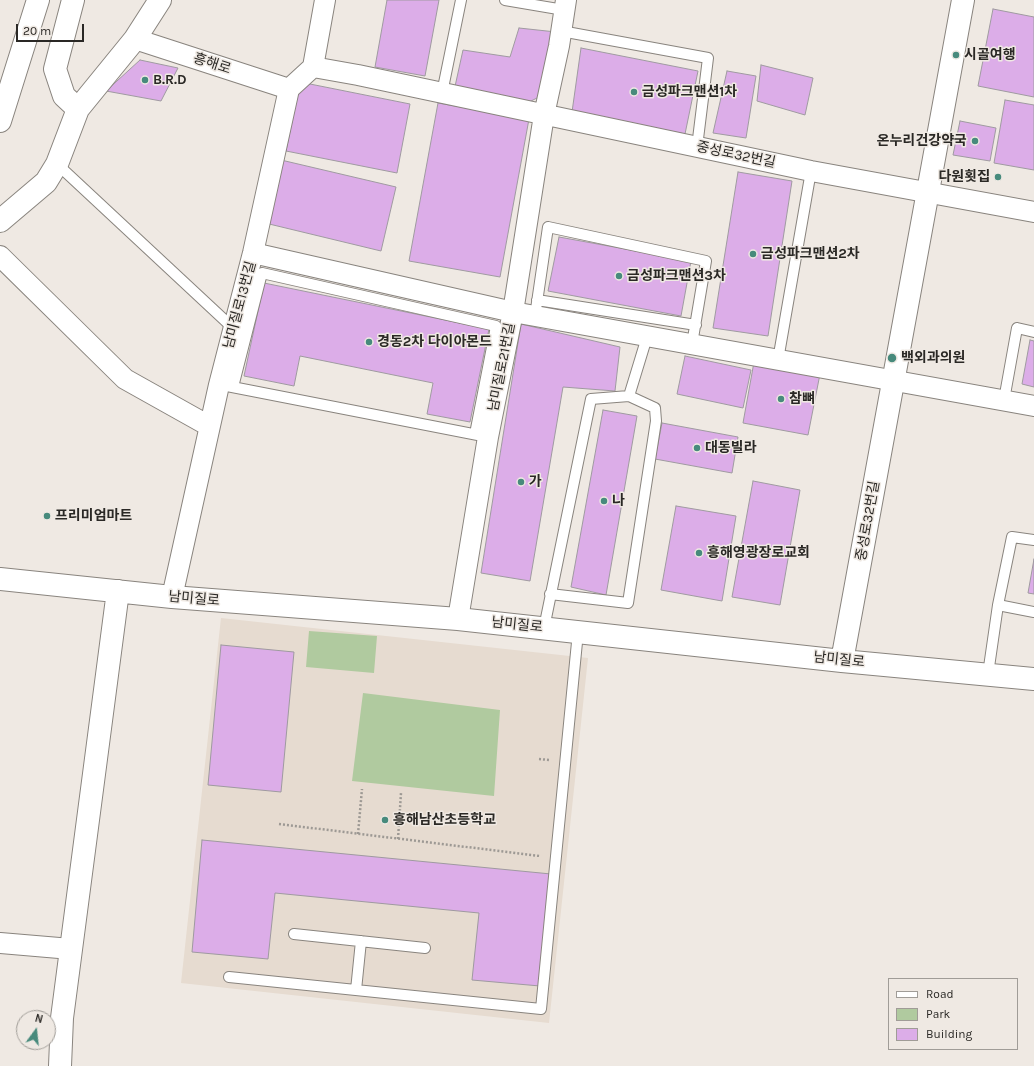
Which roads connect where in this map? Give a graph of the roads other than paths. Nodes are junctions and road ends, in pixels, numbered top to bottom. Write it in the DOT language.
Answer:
graph roads {
  1 [pos="38,0"];
  2 [pos="73,0"];
  3 [pos="160,0"];
  4 [pos="325,0"];
  5 [pos="461,0"];
  6 [pos="505,0"];
  7 [pos="963,0"];
  8 [pos="565,5"];
  9 [pos="561,31"];
  10 [pos="135,39"];
  11 [pos="313,67"];
  12 [pos="288,89"];
  13 [pos="442,93"];
  14 [pos="78,109"];
  15 [pos="544,115"];
  16 [pos="0,121"];
  17 [pos="697,147"];
  18 [pos="57,164"];
  19 [pos="812,171"];
  20 [pos="928,192"];
  21 [pos="1034,212"];
  22 [pos="0,221"];
  23 [pos="253,253"];
  24 [pos="0,256"];
  25 [pos="536,308"];
  26 [pos="513,312"];
  27 [pos="696,325"];
  28 [pos="234,328"];
  29 [pos="1034,332"];
  30 [pos="647,336"];
  31 [pos="501,338"];
  32 [pos="692,344"];
  33 [pos="778,360"];
  34 [pos="893,381"];
  35 [pos="226,386"];
  36 [pos="629,396"];
  37 [pos="1004,400"];
  38 [pos="1034,406"];
  39 [pos="209,426"];
  40 [pos="482,436"];
  41 [pos="1034,540"];
  42 [pos="0,579"];
  43 [pos="118,591"];
  44 [pos="550,594"];
  45 [pos="172,597"];
  46 [pos="998,605"];
  47 [pos="1034,612"];
  48 [pos="458,619"];
  49 [pos="544,628"];
  50 [pos="578,632"];
  51 [pos="842,660"];
  52 [pos="988,674"];
  53 [pos="1034,679"];
  54 [pos="294,934"];
  55 [pos="361,941"];
  56 [pos="0,943"];
  57 [pos="425,948"];
  58 [pos="71,949"];
  59 [pos="229,977"];
  60 [pos="356,990"];
  61 [pos="60,1066"];
  1 -- 16 [label="street"];
  2 -- 14 [label="street"];
  3 -- 10 [label="street"];
  4 -- 11 [label="street"];
  5 -- 13 [label="lane"];
  6 -- 8 [label="lane"];
  7 -- 20 [label="street, 중성로32번길"];
  8 -- 9 [label="street, 남미질로21번길"];
  9 -- 15 [label="street, 남미질로21번길"];
  9 -- 17 [label="lane"];
  10 -- 12 [label="street, 흥해로"];
  10 -- 14 [label="street"];
  11 -- 12 [label="street"];
  11 -- 13 [label="street"];
  12 -- 23 [label="street, 남미질로13번길"];
  13 -- 15 [label="street"];
  14 -- 18 [label="street"];
  15 -- 17 [label="street, 중성로32번길"];
  15 -- 26 [label="street, 남미질로21번길"];
  17 -- 19 [label="street, 중성로32번길"];
  18 -- 22 [label="street"];
  18 -- 28 [label="lane"];
  19 -- 20 [label="street, 중성로32번길"];
  19 -- 33 [label="lane"];
  20 -- 21 [label="street, 중성로32번길"];
  20 -- 34 [label="street, 중성로32번길"];
  23 -- 26 [label="street"];
  23 -- 28 [label="street, 남미질로13번길"];
  24 -- 39 [label="street"];
  25 -- 26 [label="street"];
  25 -- 27 [label="lane"];
  25 -- 27 [label="lane"];
  25 -- 30 [label="street"];
  26 -- 31 [label="street, 남미질로21번길"];
  27 -- 32 [label="lane"];
  28 -- 35 [label="street, 남미질로13번길"];
  29 -- 37 [label="lane"];
  30 -- 32 [label="street"];
  30 -- 36 [label="lane"];
  31 -- 35 [label="lane"];
  31 -- 40 [label="street, 남미질로21번길"];
  32 -- 33 [label="street"];
  33 -- 34 [label="street"];
  34 -- 37 [label="street"];
  34 -- 51 [label="street, 중성로32번길"];
  35 -- 39 [label="street, 남미질로13번길"];
  35 -- 40 [label="lane"];
  36 -- 44 [label="lane"];
  36 -- 44 [label="lane"];
  37 -- 38 [label="street"];
  39 -- 45 [label="street, 남미질로13번길"];
  40 -- 48 [label="street, 남미질로21번길"];
  41 -- 46 [label="lane"];
  42 -- 43 [label="street, 남미질로"];
  43 -- 45 [label="street, 남미질로"];
  43 -- 58 [label="street"];
  44 -- 49 [label="lane"];
  45 -- 48 [label="street, 남미질로"];
  46 -- 47 [label="lane"];
  46 -- 52 [label="lane"];
  48 -- 49 [label="street, 남미질로"];
  49 -- 50 [label="street, 남미질로"];
  50 -- 51 [label="street, 남미질로"];
  50 -- 60 [label="lane"];
  51 -- 52 [label="street, 남미질로"];
  52 -- 53 [label="street, 남미질로"];
  54 -- 55 [label="lane"];
  55 -- 57 [label="lane"];
  55 -- 60 [label="lane"];
  56 -- 58 [label="street"];
  58 -- 61 [label="street"];
  59 -- 60 [label="lane"];
}
